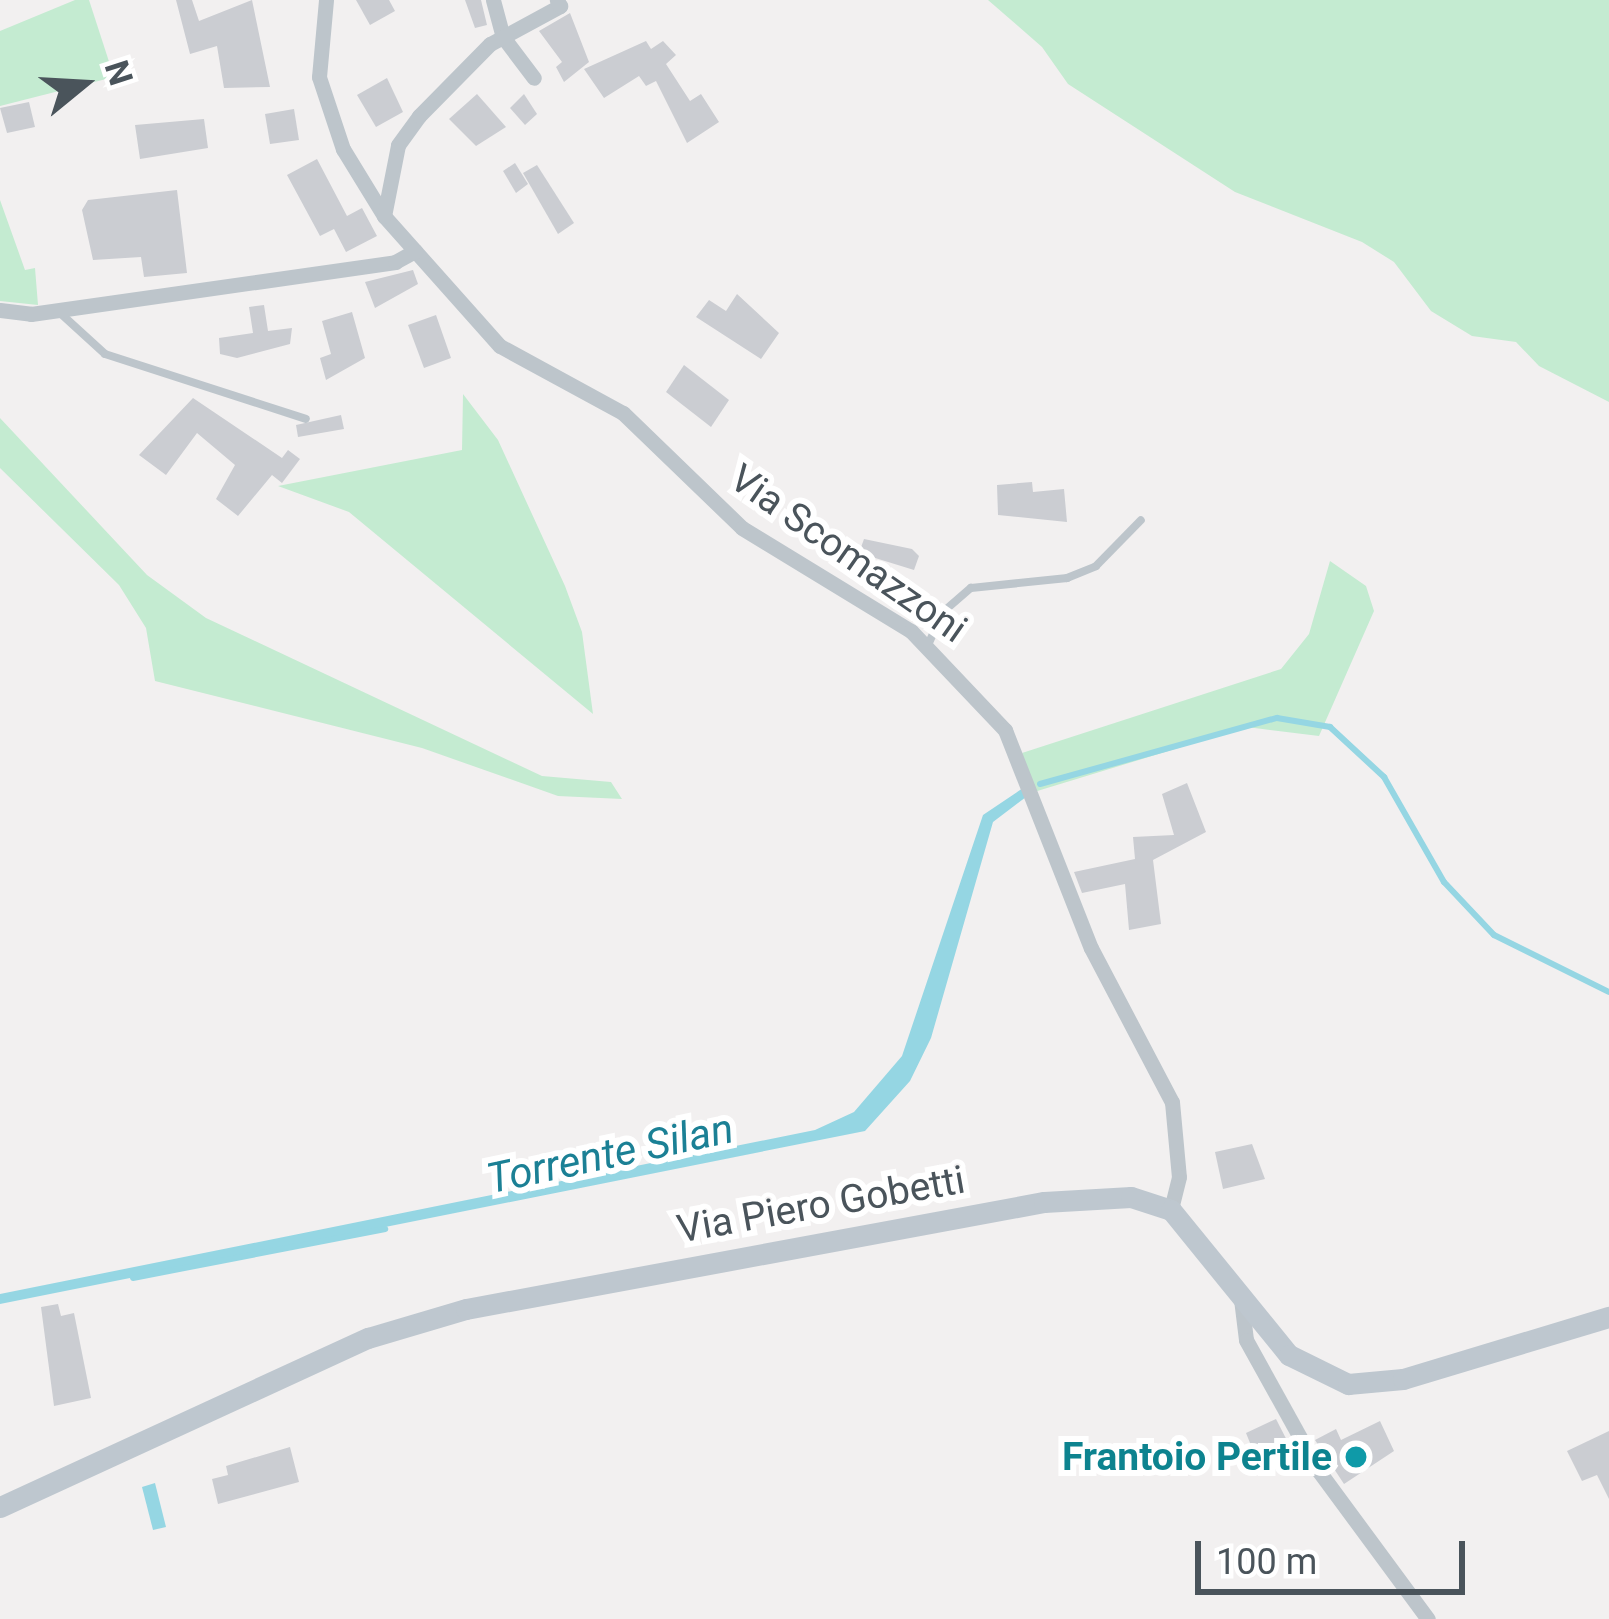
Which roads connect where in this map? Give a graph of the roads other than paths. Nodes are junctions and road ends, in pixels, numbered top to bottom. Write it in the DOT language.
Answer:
graph roads {
  1 [pos="326,0"];
  2 [pos="493,0"];
  3 [pos="557,0"];
  4 [pos="503,37"];
  5 [pos="534,78"];
  6 [pos="384,216"];
  7 [pos="415,251"];
  8 [pos="0,310"];
  9 [pos="56,310"];
  10 [pos="306,419"];
  11 [pos="1141,520"];
  12 [pos="928,645"];
  13 [pos="1171,1210"];
  14 [pos="1239,1292"];
  15 [pos="1609,1317"];
  16 [pos="0,1507"];
  17 [pos="1428,1619"];
  1 -- 6 [label="street, Via Scomazzoni"];
  2 -- 4 [label="street"];
  3 -- 4 [label="street"];
  4 -- 5 [label="street"];
  4 -- 6 [label="street"];
  6 -- 7 [label="street, Via Scomazzoni"];
  7 -- 9 [label="street"];
  7 -- 12 [label="street, Via Scomazzoni"];
  8 -- 9 [label="street"];
  9 -- 10 [label="lane"];
  11 -- 12 [label="lane"];
  12 -- 13 [label="street, Via Scomazzoni"];
  13 -- 14 [label="street"];
  13 -- 16 [label="street, Via Piero Gobetti"];
  14 -- 15 [label="street"];
  14 -- 17 [label="street"];
}
